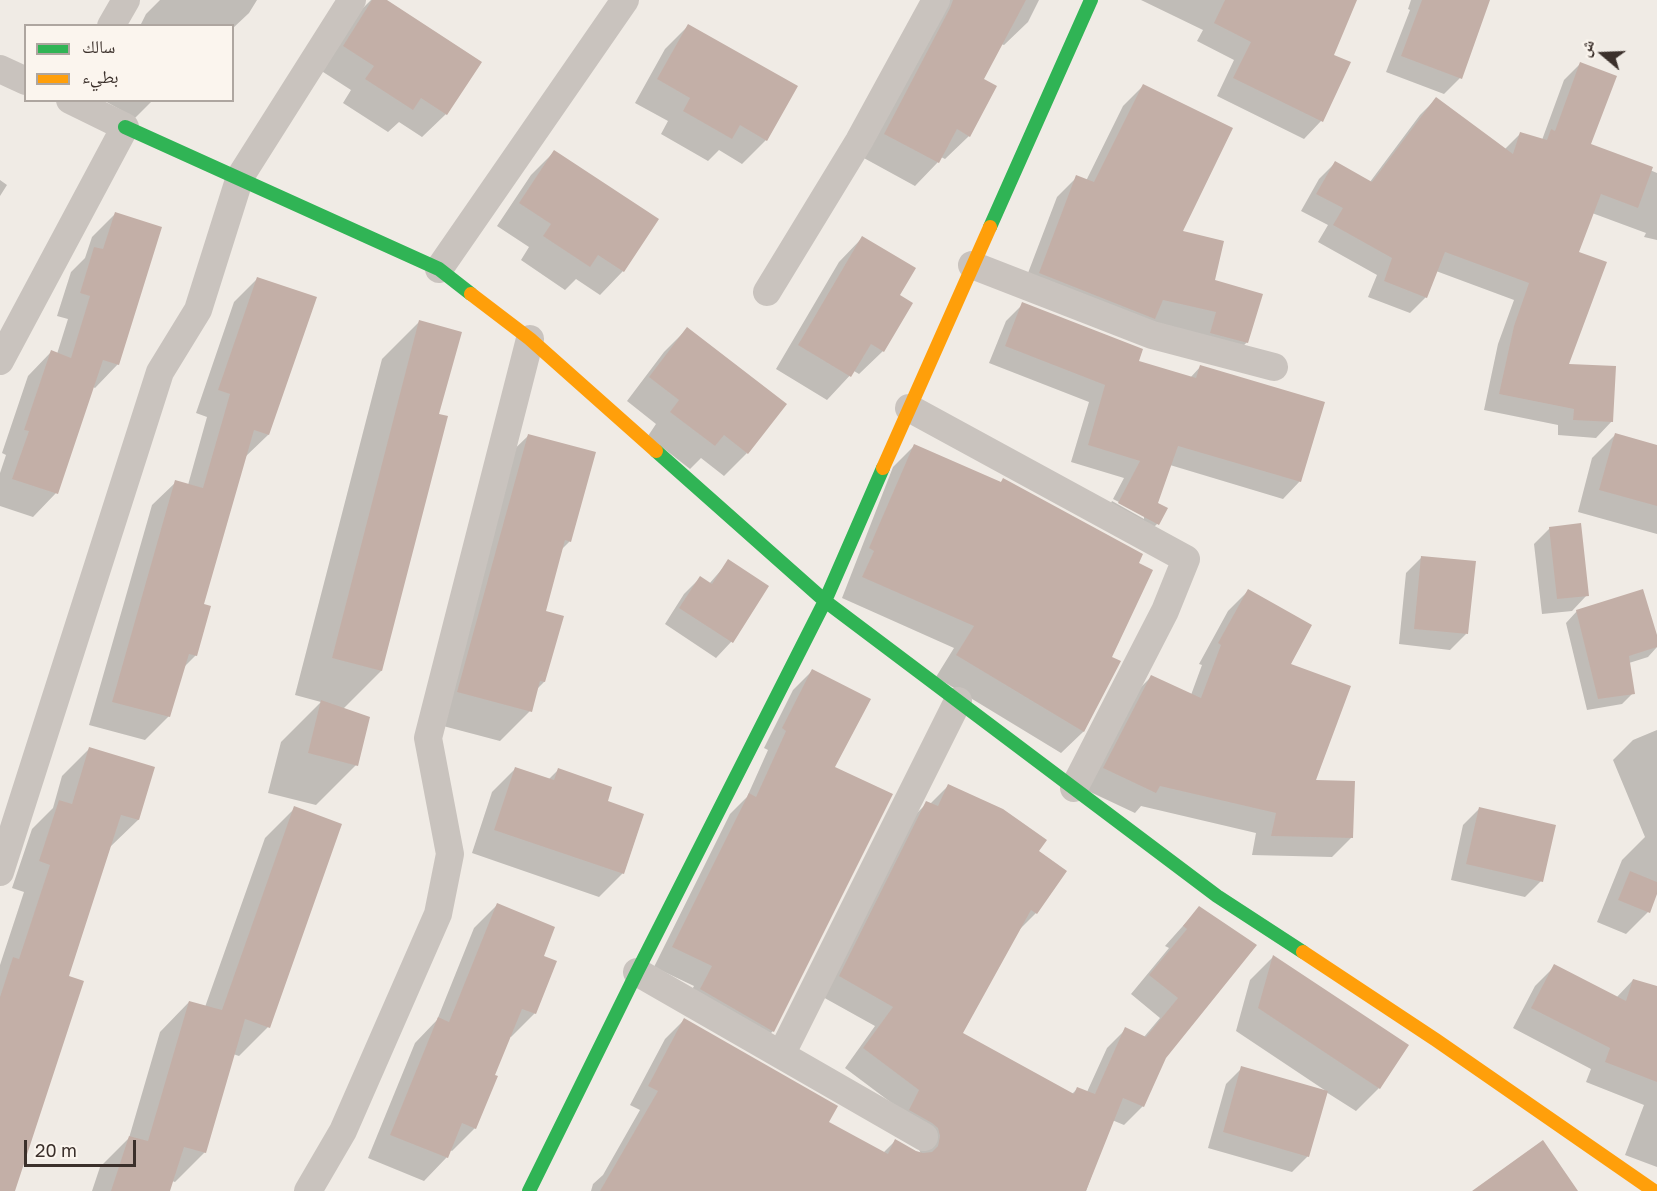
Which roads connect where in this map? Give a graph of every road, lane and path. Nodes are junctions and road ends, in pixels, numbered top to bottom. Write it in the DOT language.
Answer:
graph roads {
  1 [pos="126,0"];
  2 [pos="352,0"];
  3 [pos="625,0"];
  4 [pos="936,0"];
  5 [pos="1091,0"];
  6 [pos="112,24"];
  7 [pos="0,69"];
  8 [pos="24,80"];
  9 [pos="74,102"];
  10 [pos="125,127"];
  11 [pos="240,177"];
  12 [pos="972,266"];
  13 [pos="439,269"];
  14 [pos="767,292"];
  15 [pos="530,339"];
  16 [pos="0,361"];
  17 [pos="1274,367"];
  18 [pos="909,408"];
  19 [pos="825,601"];
  20 [pos="958,701"];
  21 [pos="1074,788"];
  22 [pos="0,872"];
  23 [pos="637,972"];
  24 [pos="781,1055"];
  25 [pos="924,1137"];
  26 [pos="308,1191"];
  27 [pos="528,1191"];
  28 [pos="1654,1191"];
  1 -- 6 [label="street"];
  2 -- 11 [label="street"];
  3 -- 13 [label="street"];
  4 -- 14 [label="street"];
  5 -- 12 [label="street"];
  7 -- 8 [label="street"];
  9 -- 10 [label="street"];
  10 -- 11 [label="street"];
  10 -- 16 [label="street"];
  11 -- 13 [label="street"];
  11 -- 22 [label="street"];
  12 -- 17 [label="street"];
  12 -- 18 [label="street"];
  13 -- 15 [label="street"];
  15 -- 19 [label="street"];
  15 -- 26 [label="street"];
  18 -- 19 [label="street"];
  18 -- 21 [label="street"];
  19 -- 20 [label="street"];
  19 -- 23 [label="street"];
  20 -- 21 [label="street"];
  20 -- 24 [label="street"];
  21 -- 28 [label="street"];
  23 -- 24 [label="street"];
  23 -- 27 [label="street"];
  24 -- 25 [label="street"];
}
